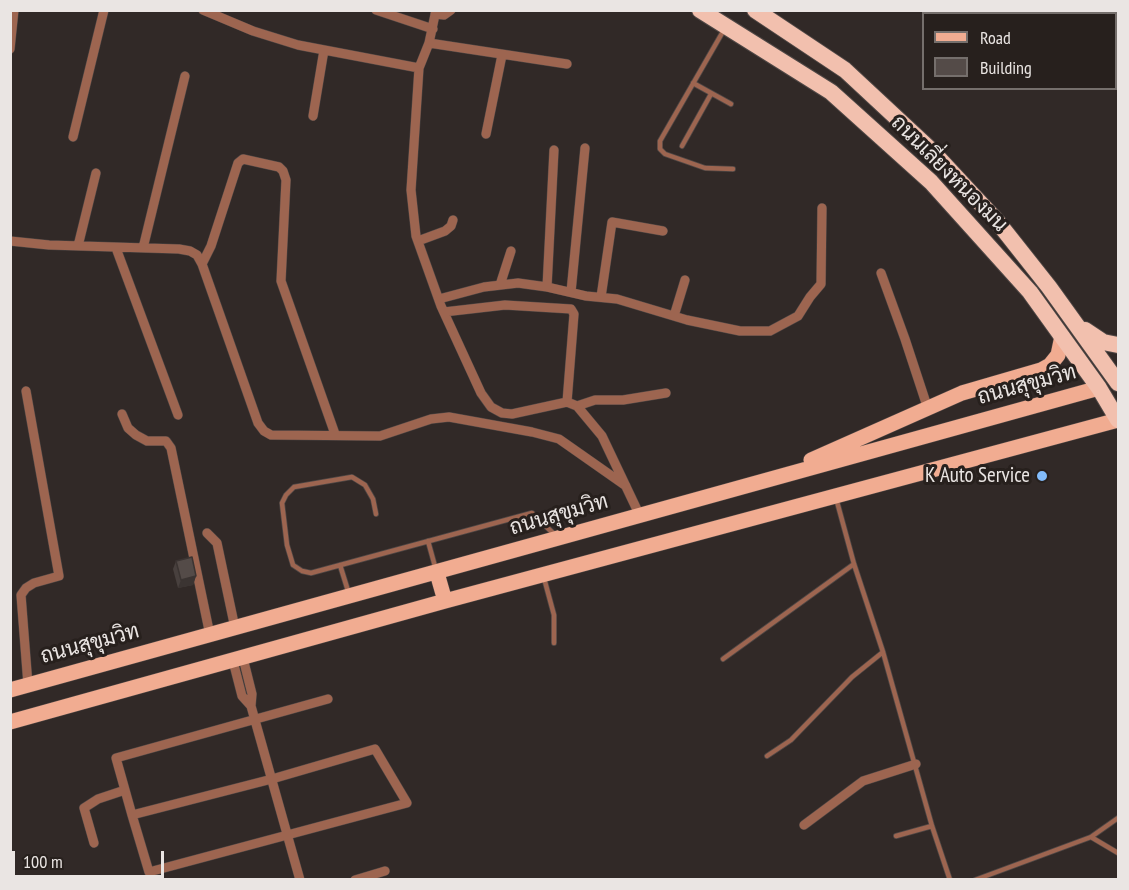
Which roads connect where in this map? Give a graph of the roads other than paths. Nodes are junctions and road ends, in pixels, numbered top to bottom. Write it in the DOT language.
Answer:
graph roads {
  1 [pos="15,10"];
  2 [pos="104,10"];
  3 [pos="203,10"];
  4 [pos="376,10"];
  5 [pos="451,10"];
  6 [pos="700,10"];
  7 [pos="755,10"];
  8 [pos="436,12"];
  9 [pos="727,26"];
  10 [pos="434,29"];
  11 [pos="429,43"];
  12 [pos="10,49"];
  13 [pos="324,50"];
  14 [pos="502,55"];
  15 [pos="567,64"];
  16 [pos="418,68"];
  17 [pos="185,76"];
  18 [pos="693,83"];
  19 [pos="711,94"];
  20 [pos="731,104"];
  21 [pos="313,116"];
  22 [pos="486,134"];
  23 [pos="73,137"];
  24 [pos="682,146"];
  25 [pos="585,148"];
  26 [pos="554,150"];
  27 [pos="733,169"];
  28 [pos="96,173"];
  29 [pos="822,208"];
  30 [pos="453,220"];
  31 [pos="663,231"];
  32 [pos="10,241"];
  33 [pos="418,241"];
  34 [pos="78,246"];
  35 [pos="116,248"];
  36 [pos="143,248"];
  37 [pos="511,251"];
  38 [pos="202,264"];
  39 [pos="881,273"];
  40 [pos="685,280"];
  41 [pos="500,285"];
  42 [pos="548,286"];
  43 [pos="571,292"];
  44 [pos="601,297"];
  45 [pos="439,299"];
  46 [pos="444,312"];
  47 [pos="674,316"];
  48 [pos="1077,324"];
  49 [pos="1062,336"];
  50 [pos="1119,345"];
  51 [pos="1119,383"];
  52 [pos="1099,388"];
  53 [pos="26,391"];
  54 [pos="666,393"];
  55 [pos="567,402"];
  56 [pos="577,406"];
  57 [pos="928,409"];
  58 [pos="122,414"];
  59 [pos="178,415"];
  60 [pos="1118,420"];
  61 [pos="334,435"];
  62 [pos="776,477"];
  63 [pos="626,486"];
  64 [pos="835,496"];
  65 [pos="376,513"];
  66 [pos="640,516"];
  67 [pos="207,533"];
  68 [pos="560,538"];
  69 [pos="428,542"];
  70 [pos="854,564"];
  71 [pos="340,565"];
  72 [pos="437,573"];
  73 [pos="543,574"];
  74 [pos="350,596"];
  75 [pos="445,601"];
  76 [pos="235,628"];
  77 [pos="210,635"];
  78 [pos="554,643"];
  79 [pos="883,652"];
  80 [pos="238,659"];
  81 [pos="723,659"];
  82 [pos="28,685"];
  83 [pos="10,690"];
  84 [pos="328,699"];
  85 [pos="255,719"];
  86 [pos="10,722"];
  87 [pos="767,756"];
  88 [pos="916,764"];
  89 [pos="273,779"];
  90 [pos="125,790"];
  91 [pos="132,815"];
  92 [pos="1119,818"];
  93 [pos="804,825"];
  94 [pos="932,826"];
  95 [pos="288,836"];
  96 [pos="896,836"];
  97 [pos="1091,837"];
  98 [pos="94,843"];
  99 [pos="1119,853"];
  100 [pos="385,871"];
  101 [pos="300,879"];
  102 [pos="355,879"];
  103 [pos="950,879"];
  104 [pos="975,879"];
  1 -- 12 [label="street"];
  2 -- 23 [label="street"];
  3 -- 13 [label="street"];
  4 -- 10 [label="street"];
  5 -- 8 [label="street"];
  6 -- 9 [label="highway, ถนนเลี่ยงหนองมน"];
  7 -- 48 [label="highway, ถนนเลี่ยงหนองมน"];
  8 -- 10 [label="street"];
  9 -- 18 [label="lane"];
  9 -- 49 [label="highway, ถนนเลี่ยงหนองมน"];
  10 -- 11 [label="street"];
  11 -- 14 [label="street"];
  11 -- 16 [label="street"];
  13 -- 16 [label="street"];
  13 -- 21 [label="street"];
  14 -- 15 [label="street"];
  14 -- 22 [label="street"];
  16 -- 33 [label="street"];
  17 -- 36 [label="street"];
  18 -- 19 [label="lane"];
  18 -- 27 [label="lane"];
  19 -- 20 [label="lane"];
  19 -- 24 [label="lane"];
  25 -- 43 [label="street"];
  26 -- 42 [label="street"];
  28 -- 34 [label="street"];
  29 -- 47 [label="street"];
  30 -- 33 [label="street"];
  31 -- 44 [label="street"];
  32 -- 34 [label="street"];
  33 -- 45 [label="street"];
  34 -- 35 [label="street"];
  35 -- 36 [label="street"];
  35 -- 59 [label="street"];
  36 -- 38 [label="street"];
  37 -- 41 [label="street"];
  38 -- 61 [label="street"];
  38 -- 61 [label="street"];
  39 -- 57 [label="street"];
  40 -- 47 [label="street"];
  41 -- 42 [label="street"];
  41 -- 45 [label="street"];
  42 -- 43 [label="street"];
  43 -- 44 [label="street"];
  44 -- 47 [label="street"];
  45 -- 46 [label="street"];
  46 -- 55 [label="street"];
  46 -- 55 [label="street"];
  48 -- 50 [label="highway"];
  48 -- 51 [label="highway, ถนนเลี่ยงหนองมน"];
  49 -- 52 [label="highway, ถนนเลี่ยงหนองมน"];
  49 -- 57 [label="main road"];
  51 -- 52 [label="highway, ถนนสุขุมวิท"];
  52 -- 60 [label="highway, ถนนเลี่ยงหนองมน"];
  52 -- 62 [label="main road, ถนนสุขุมวิท"];
  53 -- 82 [label="street"];
  54 -- 56 [label="street"];
  55 -- 56 [label="street"];
  56 -- 63 [label="street"];
  57 -- 62 [label="main road"];
  58 -- 77 [label="street"];
  60 -- 64 [label="main road"];
  61 -- 63 [label="street"];
  62 -- 66 [label="main road, ถนนสุขุมวิท"];
  63 -- 66 [label="street"];
  64 -- 70 [label="lane"];
  64 -- 73 [label="main road"];
  65 -- 71 [label="lane"];
  66 -- 68 [label="main road, ถนนสุขุมวิท"];
  67 -- 76 [label="street"];
  68 -- 69 [label="lane"];
  68 -- 72 [label="main road, ถนนสุขุมวิท"];
  69 -- 71 [label="lane"];
  69 -- 72 [label="lane"];
  70 -- 79 [label="lane"];
  70 -- 81 [label="lane"];
  71 -- 74 [label="lane"];
  72 -- 74 [label="main road, ถนนสุขุมวิท"];
  72 -- 75 [label="main road"];
  73 -- 75 [label="main road"];
  73 -- 78 [label="lane"];
  74 -- 76 [label="main road, ถนนสุขุมวิท"];
  75 -- 80 [label="main road"];
  76 -- 77 [label="main road, ถนนสุขุมวิท"];
  77 -- 82 [label="main road, ถนนสุขุมวิท"];
  79 -- 87 [label="lane"];
  79 -- 88 [label="lane"];
  80 -- 85 [label="street"];
  80 -- 86 [label="main road"];
  82 -- 83 [label="main road, ถนนสุขุมวิท"];
  84 -- 85 [label="street"];
  85 -- 89 [label="street"];
  85 -- 90 [label="street"];
  88 -- 93 [label="street"];
  88 -- 94 [label="lane"];
  89 -- 91 [label="street"];
  89 -- 95 [label="street"];
  89 -- 95 [label="street"];
  90 -- 91 [label="street"];
  90 -- 98 [label="street"];
  91 -- 95 [label="street"];
  92 -- 97 [label="lane"];
  94 -- 96 [label="lane"];
  94 -- 103 [label="lane"];
  95 -- 101 [label="street"];
  97 -- 99 [label="lane"];
  97 -- 104 [label="lane"];
  100 -- 102 [label="street"];
}
